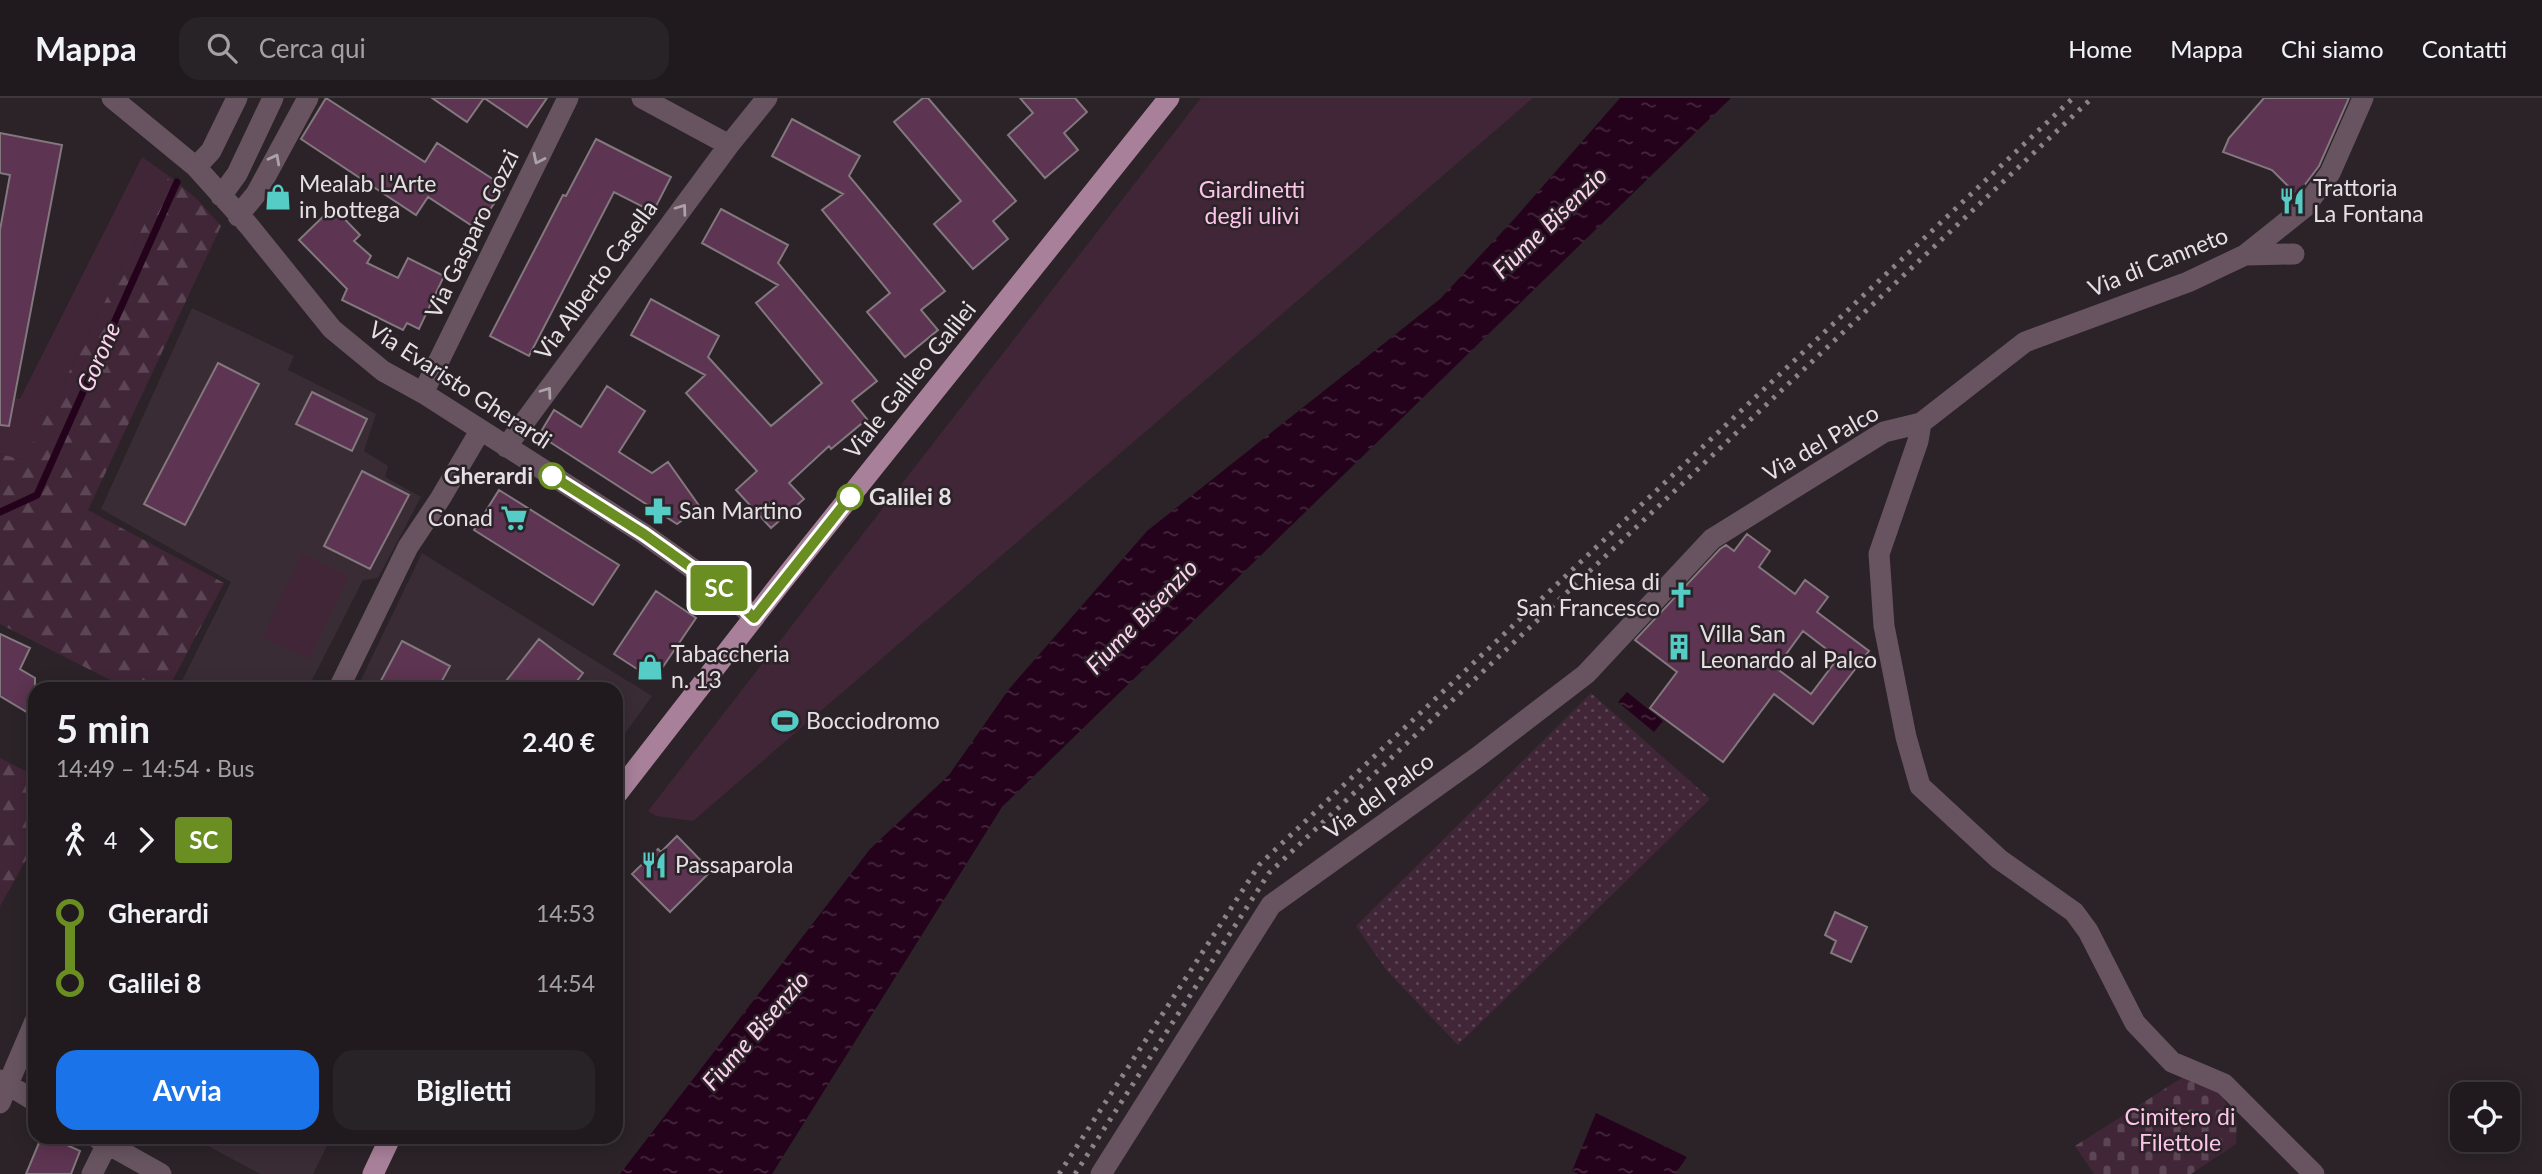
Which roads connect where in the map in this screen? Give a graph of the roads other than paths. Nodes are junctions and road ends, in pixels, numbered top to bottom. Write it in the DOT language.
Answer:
graph roads {
  1 [pos="112,98"];
  2 [pos="237,98"];
  3 [pos="273,98"];
  4 [pos="308,98"];
  5 [pos="568,98"];
  6 [pos="642,98"];
  7 [pos="767,98"];
  8 [pos="1169,98"];
  9 [pos="2363,98"];
  10 [pos="729,145"];
  11 [pos="196,167"];
  12 [pos="221,196"];
  13 [pos="238,216"];
  14 [pos="2294,254"];
  15 [pos="2245,255"];
  16 [pos="423,393"];
  17 [pos="1921,423"];
  18 [pos="480,431"];
  19 [pos="506,447"];
  20 [pos="754,618"];
  21 [pos="342,682"];
  22 [pos="623,786"];
  23 [pos="28,1036"];
  24 [pos="3,1089"];
  25 [pos="28,1098"];
  26 [pos="101,1144"];
  27 [pos="107,1144"];
  28 [pos="386,1144"];
  29 [pos="388,1144"];
  30 [pos="92,1174"];
  31 [pos="161,1174"];
  32 [pos="373,1174"];
  33 [pos="384,1174"];
  34 [pos="1101,1174"];
  35 [pos="2314,1174"];
  1 -- 11 [label="street, Via Evaristo Gherardi"];
  2 -- 11 [label="street"];
  3 -- 12 [label="street"];
  13 -- 4 [label="street, one-way"];
  5 -- 16 [label="street, Via Gasparo Gozzi, one-way"];
  6 -- 10 [label="street"];
  7 -- 10 [label="street, Via Alberto Casella"];
  8 -- 20 [label="main road, Viale Galileo Galilei"];
  9 -- 15 [label="street, Via di Canneto"];
  19 -- 10 [label="street, Via Alberto Casella, one-way"];
  11 -- 12 [label="street, Via Evaristo Gherardi"];
  12 -- 13 [label="street, Via Evaristo Gherardi"];
  13 -- 16 [label="street, Via Evaristo Gherardi"];
  14 -- 15 [label="street"];
  15 -- 17 [label="street, Via di Canneto"];
  16 -- 18 [label="street, Via Evaristo Gherardi"];
  17 -- 34 [label="street, Via del Palco"];
  17 -- 35 [label="street"];
  18 -- 19 [label="street, Via Evaristo Gherardi"];
  18 -- 21 [label="street"];
  19 -- 20 [label="street, Via Evaristo Gherardi"];
  20 -- 22 [label="main road, Viale Galileo Galilei"];
  23 -- 24 [label="street"];
  24 -- 25 [label="street"];
  26 -- 30 [label="street"];
  27 -- 31 [label="street"];
  28 -- 32 [label="main road"];
  29 -- 33 [label="main road"];
}
